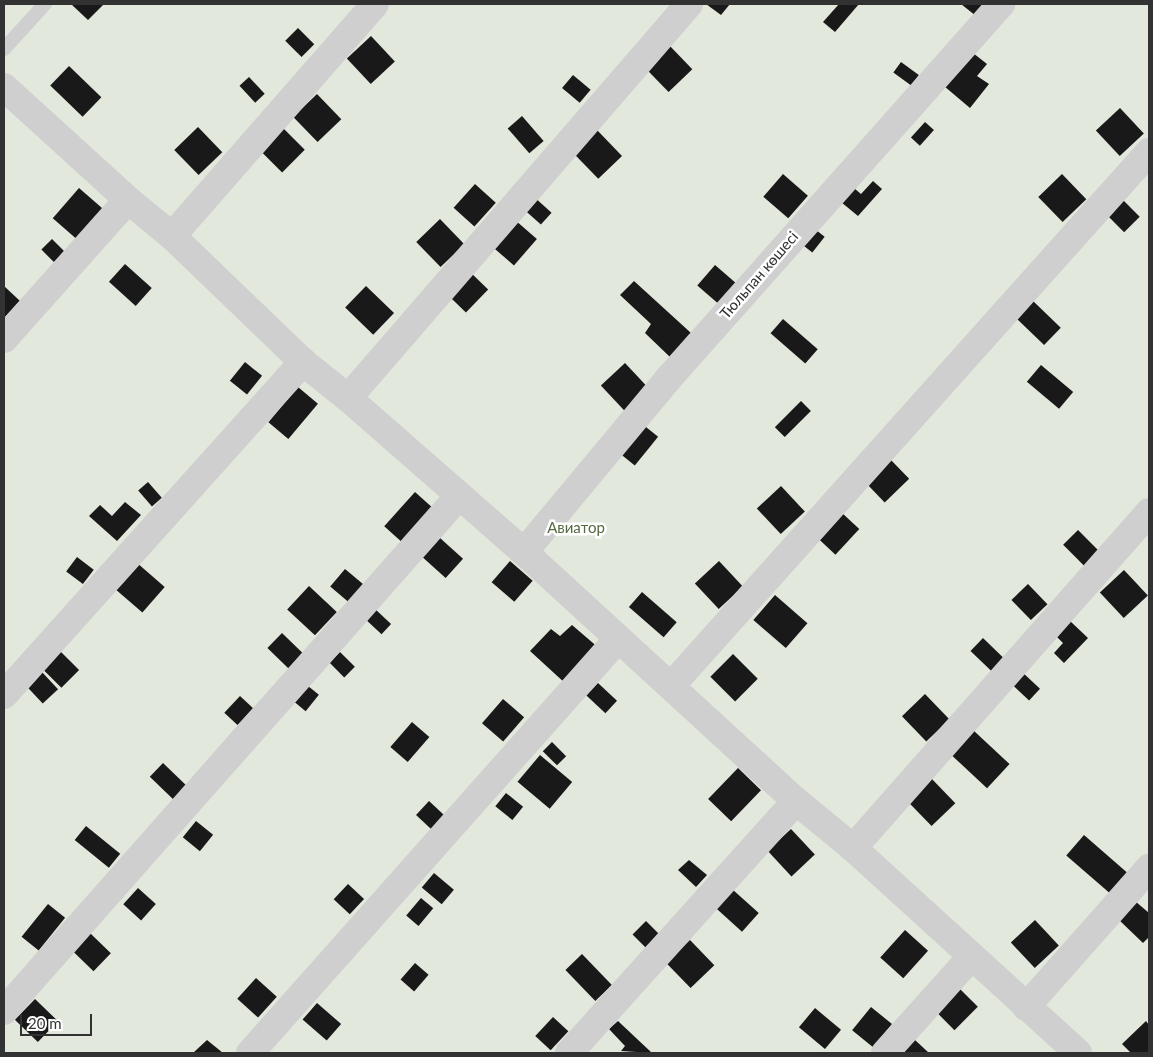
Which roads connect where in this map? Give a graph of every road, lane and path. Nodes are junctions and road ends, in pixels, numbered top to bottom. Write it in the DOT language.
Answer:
graph roads {
  1 [pos="45,4"];
  2 [pos="374,4"];
  3 [pos="690,4"];
  4 [pos="1001,4"];
  5 [pos="4,49"];
  6 [pos="4,87"];
  7 [pos="1149,152"];
  8 [pos="128,200"];
  9 [pos="172,236"];
  10 [pos="4,339"];
  11 [pos="303,362"];
  12 [pos="348,398"];
  13 [pos="459,496"];
  14 [pos="1149,512"];
  15 [pos="524,552"];
  16 [pos="618,639"];
  17 [pos="671,686"];
  18 [pos="4,694"];
  19 [pos="796,801"];
  20 [pos="853,848"];
  21 [pos="1149,868"];
  22 [pos="971,957"];
  23 [pos="1026,1007"];
  24 [pos="4,1011"];
  25 [pos="250,1053"];
  26 [pos="568,1053"];
  27 [pos="885,1053"];
  28 [pos="1078,1053"];
  1 -- 5 [label="lane"];
  2 -- 9 [label="street"];
  3 -- 12 [label="street"];
  4 -- 15 [label="street, Тюльпан көшесі"];
  6 -- 8 [label="street"];
  7 -- 17 [label="street"];
  8 -- 9 [label="street"];
  8 -- 10 [label="street"];
  9 -- 11 [label="street"];
  11 -- 12 [label="street"];
  11 -- 18 [label="street"];
  12 -- 13 [label="street"];
  13 -- 15 [label="street"];
  13 -- 24 [label="street"];
  14 -- 20 [label="street"];
  15 -- 16 [label="street"];
  16 -- 17 [label="street"];
  16 -- 25 [label="street"];
  17 -- 19 [label="street"];
  19 -- 20 [label="street"];
  19 -- 26 [label="street"];
  20 -- 22 [label="street"];
  21 -- 23 [label="street"];
  22 -- 23 [label="street"];
  22 -- 27 [label="street"];
  23 -- 28 [label="street"];
}
